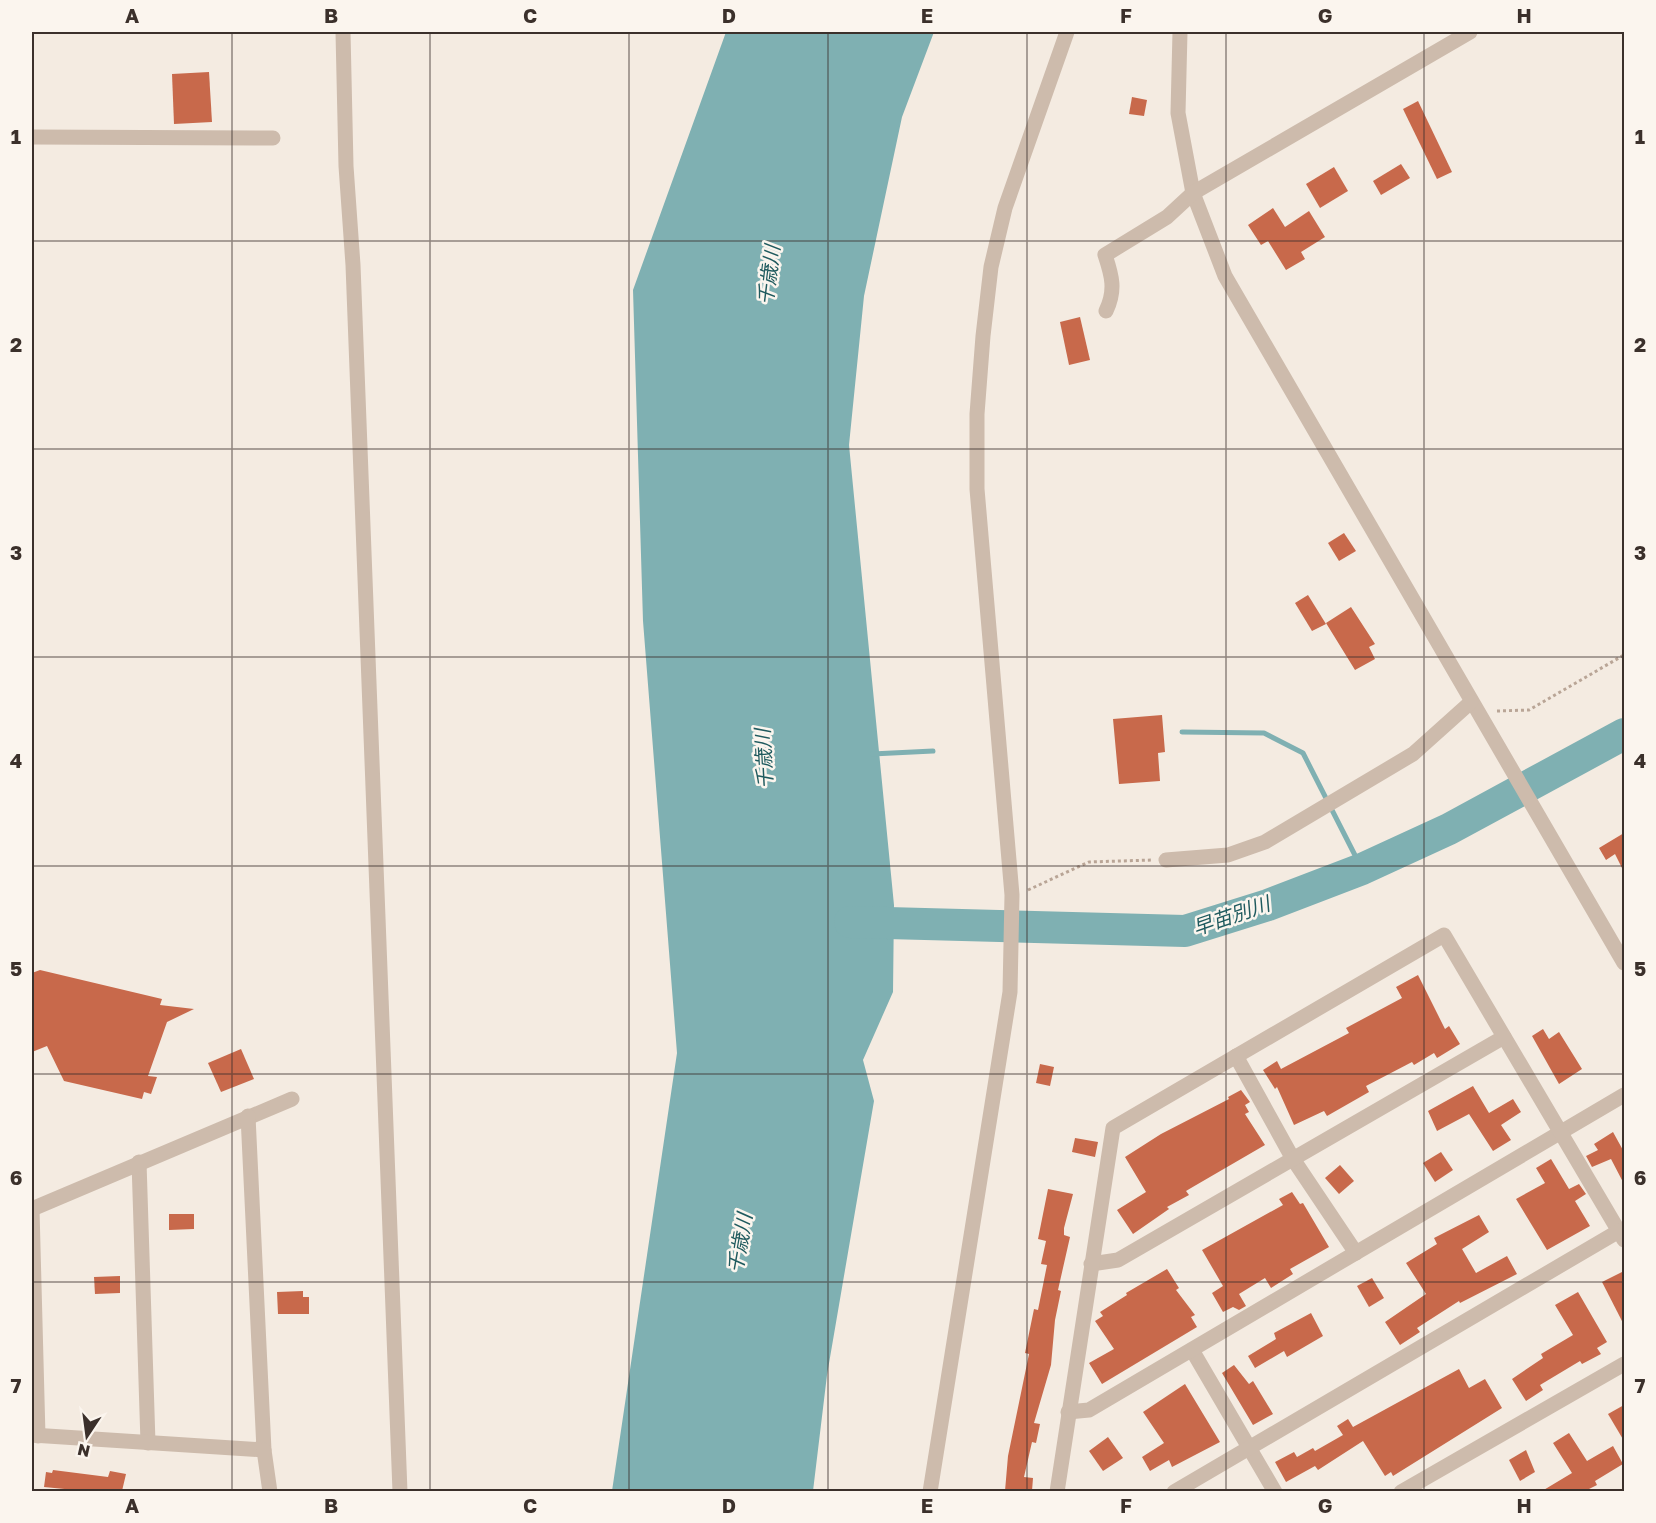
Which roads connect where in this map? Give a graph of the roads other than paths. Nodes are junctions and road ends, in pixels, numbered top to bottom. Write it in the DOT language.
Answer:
graph roads {
  1 [pos="343,32"];
  2 [pos="1067,32"];
  3 [pos="1180,32"];
  4 [pos="1470,32"];
  5 [pos="32,137"];
  6 [pos="273,138"];
  7 [pos="1193,193"];
  8 [pos="1106,311"];
  9 [pos="1476,712"];
  10 [pos="1166,860"];
  11 [pos="1624,963"];
  12 [pos="1504,1037"];
  13 [pos="1236,1056"];
  14 [pos="1624,1095"];
  15 [pos="292,1099"];
  16 [pos="248,1116"];
  17 [pos="1561,1132"];
  18 [pos="1293,1159"];
  19 [pos="140,1162"];
  20 [pos="32,1209"];
  21 [pos="1622,1236"];
  22 [pos="1356,1253"];
  23 [pos="1090,1264"];
  24 [pos="1192,1350"];
  25 [pos="1624,1364"];
  26 [pos="1068,1412"];
  27 [pos="35,1436"];
  28 [pos="148,1443"];
  29 [pos="1248,1446"];
  30 [pos="264,1450"];
  31 [pos="270,1491"];
  32 [pos="400,1491"];
  33 [pos="930,1491"];
  34 [pos="1057,1491"];
  35 [pos="1174,1491"];
  36 [pos="1275,1491"];
  37 [pos="1401,1491"];
  1 -- 32 [label="street"];
  2 -- 33 [label="street"];
  3 -- 7 [label="street"];
  4 -- 7 [label="street"];
  5 -- 6 [label="street"];
  7 -- 8 [label="street"];
  7 -- 9 [label="street"];
  9 -- 10 [label="street"];
  9 -- 11 [label="street"];
  12 -- 13 [label="street"];
  12 -- 17 [label="street"];
  12 -- 18 [label="street"];
  13 -- 18 [label="street"];
  13 -- 23 [label="street"];
  14 -- 17 [label="street"];
  15 -- 16 [label="street"];
  16 -- 19 [label="street"];
  16 -- 30 [label="street"];
  17 -- 21 [label="street"];
  17 -- 22 [label="street"];
  18 -- 22 [label="street"];
  18 -- 23 [label="street"];
  19 -- 20 [label="street"];
  19 -- 28 [label="street"];
  20 -- 27 [label="street"];
  21 -- 29 [label="street"];
  22 -- 24 [label="street"];
  23 -- 26 [label="street"];
  24 -- 26 [label="street"];
  24 -- 29 [label="street"];
  25 -- 37 [label="street"];
  26 -- 34 [label="street"];
  27 -- 28 [label="street"];
  28 -- 30 [label="street"];
  29 -- 35 [label="street"];
  29 -- 36 [label="street"];
  30 -- 31 [label="street"];
}
